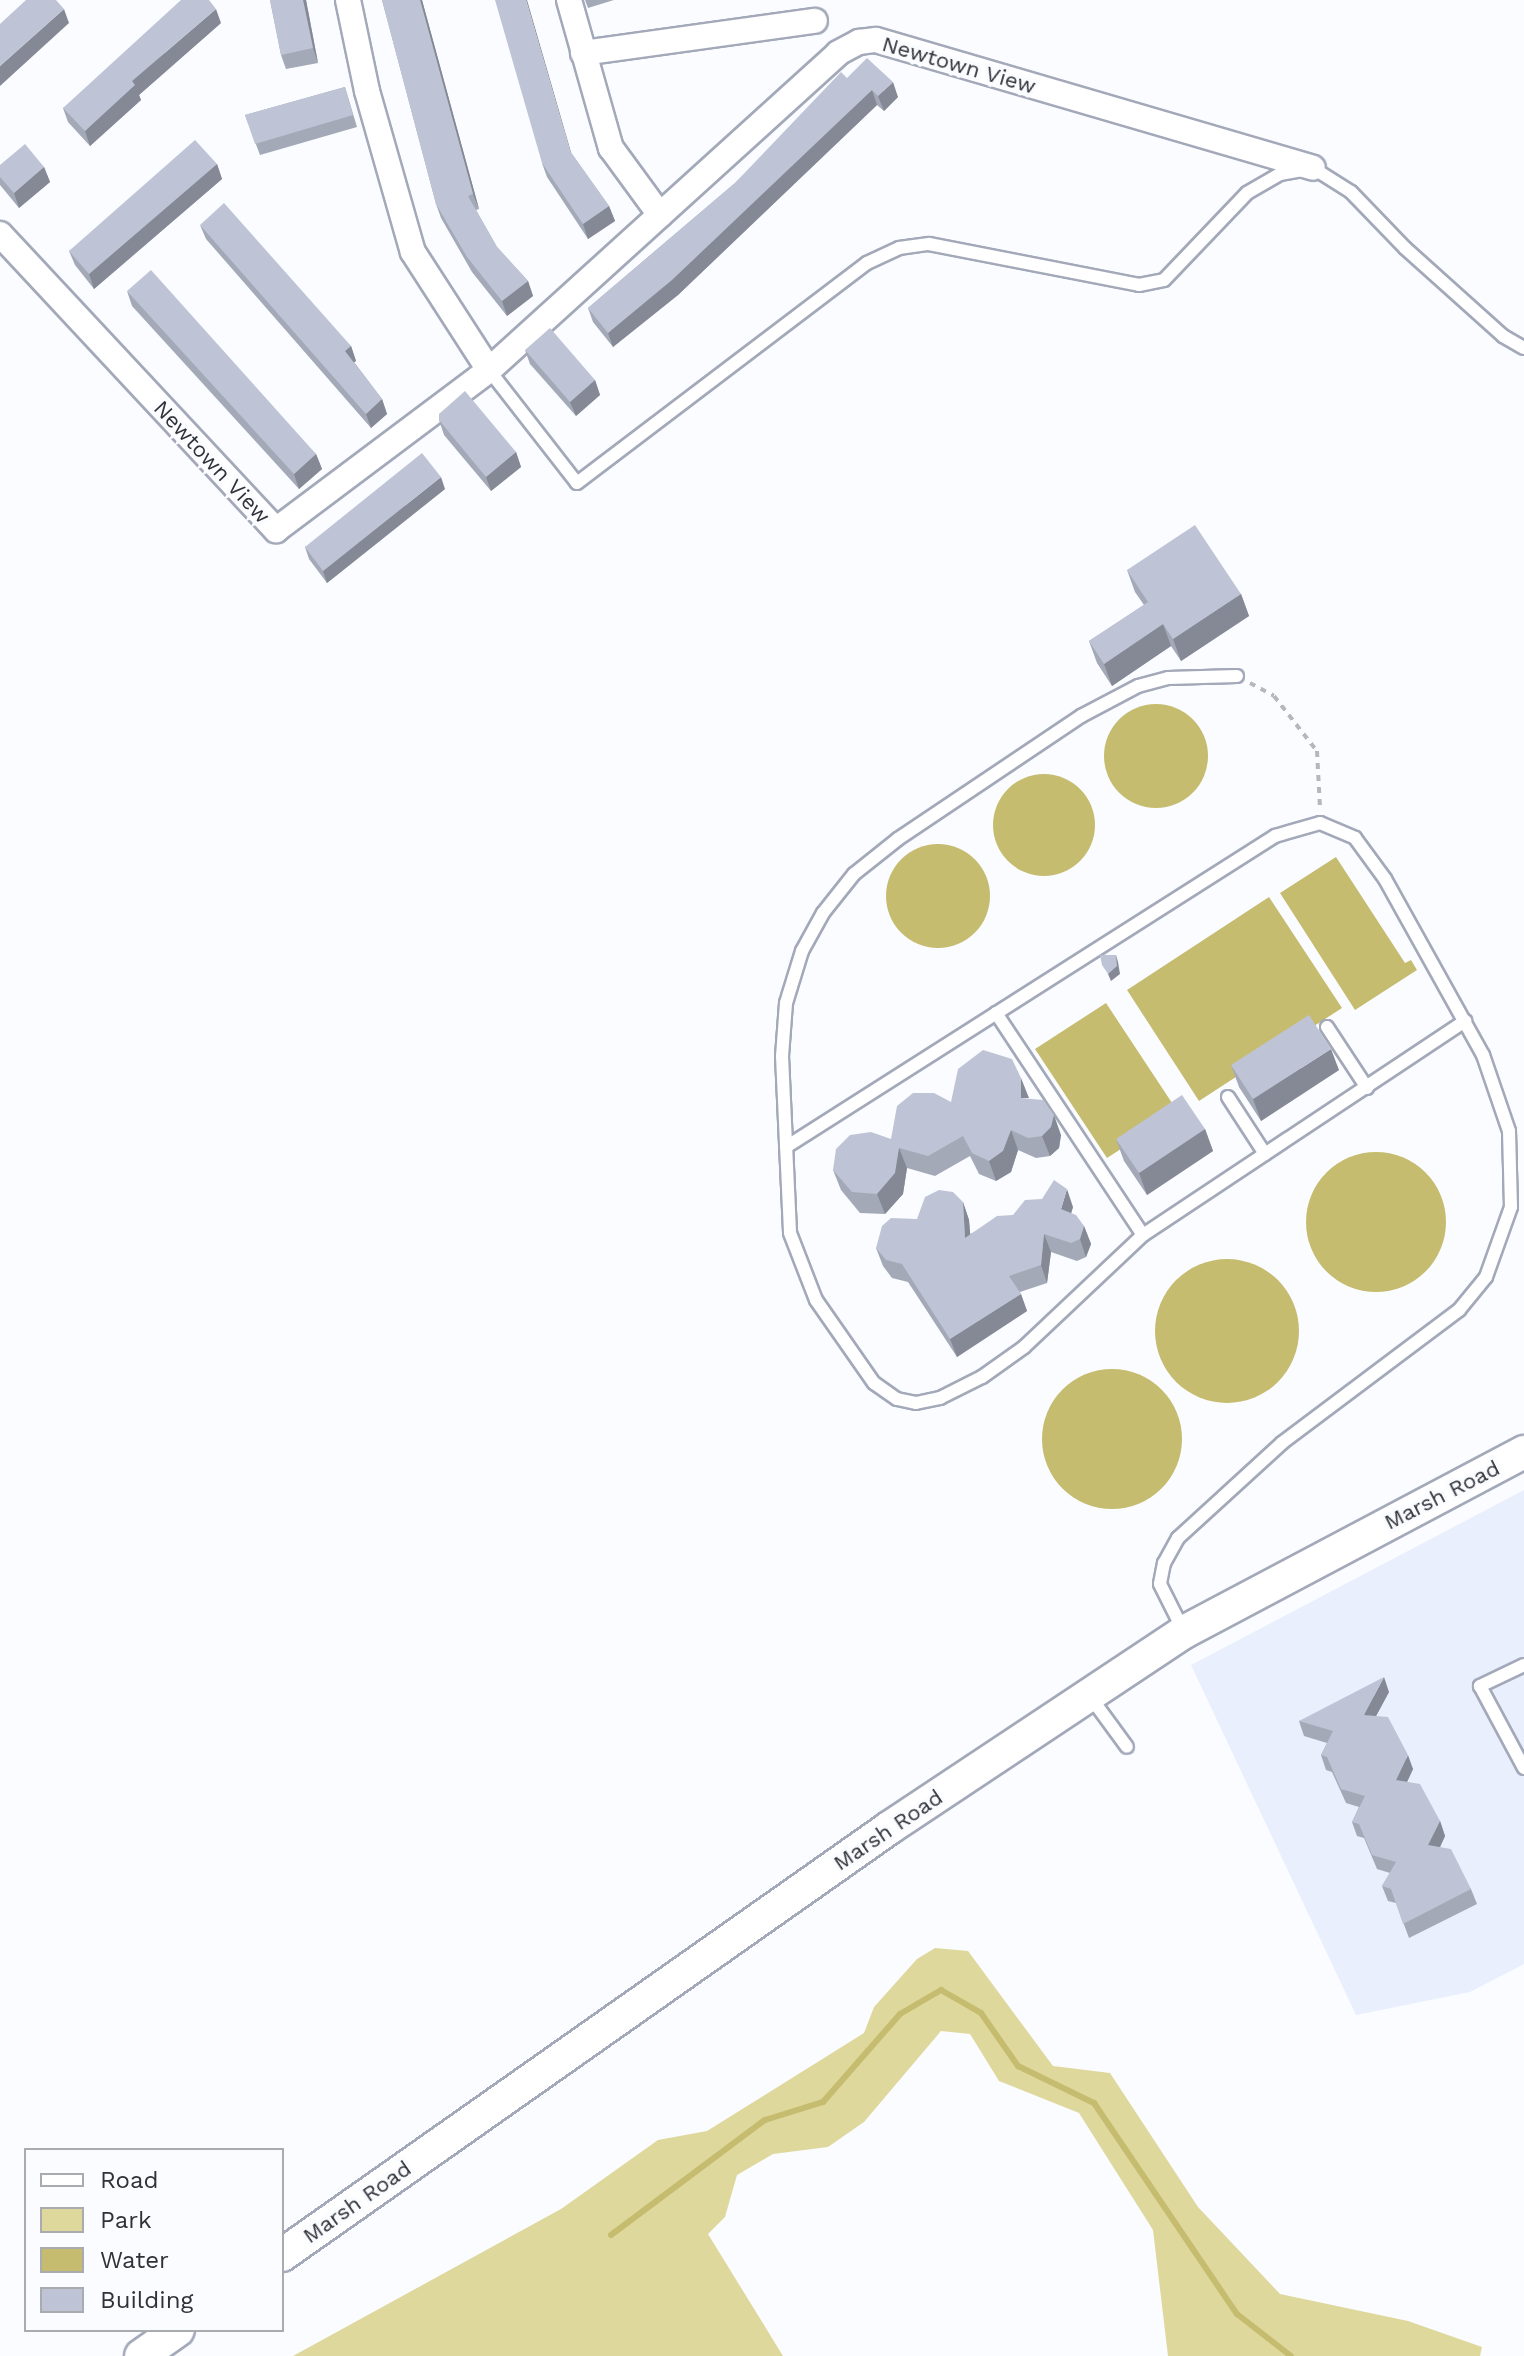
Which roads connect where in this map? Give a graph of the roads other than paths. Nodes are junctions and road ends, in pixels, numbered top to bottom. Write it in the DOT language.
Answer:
graph roads {
  1 [pos="348,0"];
  2 [pos="569,0"];
  3 [pos="815,21"];
  4 [pos="583,53"];
  5 [pos="1313,168"];
  6 [pos="660,215"];
  7 [pos="0,234"];
  8 [pos="1524,348"];
  9 [pos="489,370"];
  10 [pos="1237,676"];
  11 [pos="996,1013"];
  12 [pos="1465,1021"];
  13 [pos="1327,1027"];
  14 [pos="1367,1088"];
  15 [pos="1228,1097"];
  16 [pos="786,1147"];
  17 [pos="1265,1154"];
  18 [pos="1143,1235"];
  19 [pos="1524,1452"];
  20 [pos="1184,1632"];
  21 [pos="1524,1665"];
  22 [pos="1089,1695"];
  23 [pos="1127,1747"];
  24 [pos="1524,1768"];
  25 [pos="284,2254"];
  26 [pos="175,2332"];
  27 [pos="141,2356"];
  1 -- 9 [label="street"];
  2 -- 4 [label="street"];
  3 -- 4 [label="street"];
  4 -- 6 [label="street"];
  5 -- 6 [label="street, Newtown View"];
  5 -- 8 [label="lane"];
  5 -- 9 [label="lane"];
  6 -- 9 [label="street, Newtown View"];
  7 -- 9 [label="street, Newtown View"];
  10 -- 16 [label="lane"];
  11 -- 12 [label="lane"];
  11 -- 16 [label="lane"];
  11 -- 18 [label="lane"];
  12 -- 14 [label="lane"];
  12 -- 20 [label="lane"];
  13 -- 14 [label="lane"];
  14 -- 17 [label="lane"];
  15 -- 17 [label="lane"];
  16 -- 18 [label="lane"];
  17 -- 18 [label="lane"];
  19 -- 20 [label="main road, Marsh Road"];
  20 -- 22 [label="main road, Marsh Road"];
  21 -- 24 [label="lane"];
  22 -- 23 [label="lane"];
  22 -- 25 [label="main road, Marsh Road"];
  26 -- 27 [label="main road"];
}
